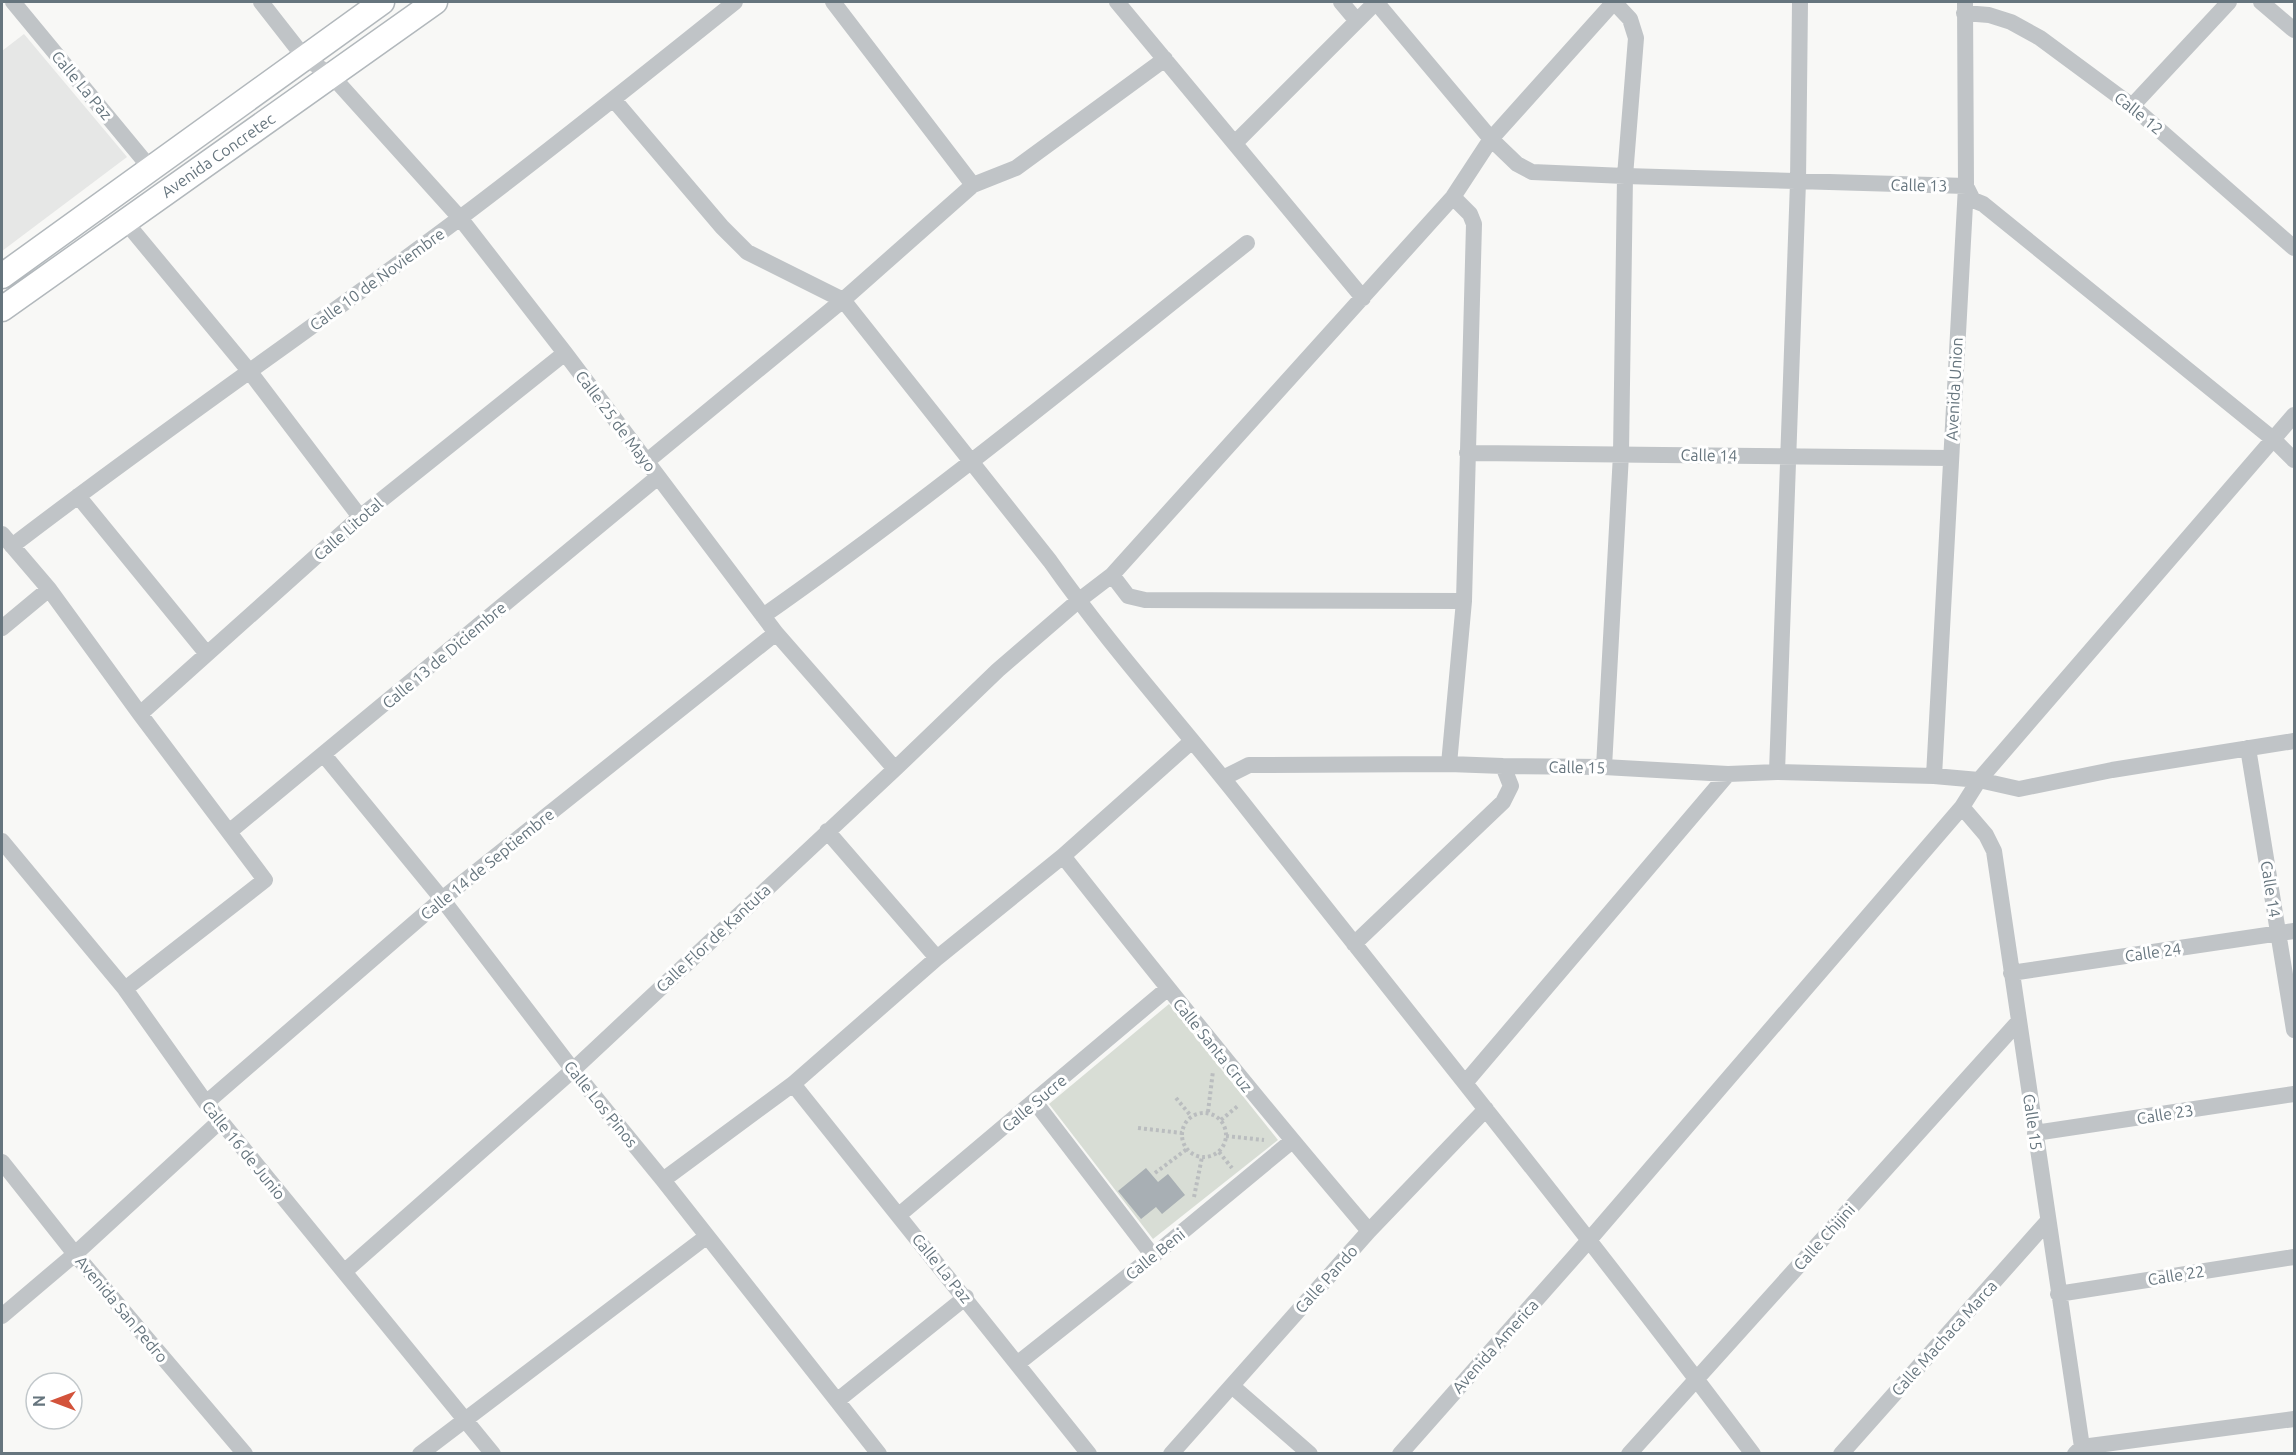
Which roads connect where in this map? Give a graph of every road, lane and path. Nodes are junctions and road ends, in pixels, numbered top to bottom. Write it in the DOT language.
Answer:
graph roads {
  1 [pos="12,2"];
  2 [pos="261,2"];
  3 [pos="382,2"];
  4 [pos="435,2"];
  5 [pos="735,2"];
  6 [pos="833,2"];
  7 [pos="1117,2"];
  8 [pos="1341,2"];
  9 [pos="1376,2"];
  10 [pos="1614,2"];
  11 [pos="1800,2"];
  12 [pos="2229,2"];
  13 [pos="2261,2"];
  14 [pos="1964,7"];
  15 [pos="2,9"];
  16 [pos="1357,21"];
  17 [pos="2295,30"];
  18 [pos="304,57"];
  19 [pos="1165,59"];
  20 [pos="332,76"];
  21 [pos="614,100"];
  22 [pos="2132,106"];
  23 [pos="1491,139"];
  24 [pos="1236,142"];
  25 [pos="151,169"];
  26 [pos="1625,176"];
  27 [pos="1798,182"];
  28 [pos="973,185"];
  29 [pos="1966,186"];
  30 [pos="1453,197"];
  31 [pos="459,218"];
  32 [pos="124,220"];
  33 [pos="1247,243"];
  34 [pos="2295,248"];
  35 [pos="2,276"];
  36 [pos="1363,298"];
  37 [pos="843,300"];
  38 [pos="2,309"];
  39 [pos="565,353"];
  40 [pos="250,372"];
  41 [pos="2295,415"];
  42 [pos="2273,439"];
  43 [pos="1467,453"];
  44 [pos="1621,454"];
  45 [pos="1787,456"];
  46 [pos="1950,458"];
  47 [pos="2295,460"];
  48 [pos="646,462"];
  49 [pos="972,462"];
  50 [pos="658,477"];
  51 [pos="78,496"];
  52 [pos="360,518"];
  53 [pos="7,540"];
  54 [pos="1112,576"];
  55 [pos="49,589"];
  56 [pos="1078,601"];
  57 [pos="1464,601"];
  58 [pos="763,616"];
  59 [pos="2,628"];
  60 [pos="776,633"];
  61 [pos="207,654"];
  62 [pos="140,714"];
  63 [pos="1192,741"];
  64 [pos="2295,741"];
  65 [pos="2248,748"];
  66 [pos="324,755"];
  67 [pos="1449,764"];
  68 [pos="1503,766"];
  69 [pos="1604,767"];
  70 [pos="895,769"];
  71 [pos="1777,772"];
  72 [pos="1728,774"];
  73 [pos="1934,776"];
  74 [pos="1223,778"];
  75 [pos="1979,780"];
  76 [pos="1962,807"];
  77 [pos="827,831"];
  78 [pos="229,832"];
  79 [pos="2,841"];
  80 [pos="1063,856"];
  81 [pos="442,899"];
  82 [pos="2287,932"];
  83 [pos="1354,944"];
  84 [pos="937,958"];
  85 [pos="2012,972"];
  86 [pos="125,989"];
  87 [pos="1167,989"];
  88 [pos="2019,1021"];
  89 [pos="2295,1030"];
  90 [pos="1213,1068"];
  91 [pos="573,1070"];
  92 [pos="1465,1083"];
  93 [pos="793,1084"];
  94 [pos="2295,1094"];
  95 [pos="1176,1098"];
  96 [pos="1035,1102"];
  97 [pos="206,1103"];
  98 [pos="1242,1103"];
  99 [pos="1486,1109"];
  100 [pos="1208,1112"];
  101 [pos="1191,1116"];
  102 [pos="1221,1120"];
  103 [pos="220,1121"];
  104 [pos="1138,1128"];
  105 [pos="1182,1133"];
  106 [pos="2035,1133"];
  107 [pos="1226,1136"];
  108 [pos="1292,1141"];
  109 [pos="1187,1149"];
  110 [pos="1219,1152"];
  111 [pos="1202,1157"];
  112 [pos="2,1162"];
  113 [pos="1233,1170"];
  114 [pos="1155,1173"];
  115 [pos="663,1180"];
  116 [pos="1193,1200"];
  117 [pos="899,1215"];
  118 [pos="2047,1222"];
  119 [pos="1369,1231"];
  120 [pos="706,1237"];
  121 [pos="1590,1239"];
  122 [pos="75,1254"];
  123 [pos="1153,1256"];
  124 [pos="2295,1257"];
  125 [pos="344,1272"];
  126 [pos="2058,1294"];
  127 [pos="966,1298"];
  128 [pos="2,1316"];
  129 [pos="1017,1364"];
  130 [pos="1696,1378"];
  131 [pos="1232,1386"];
  132 [pos="838,1400"];
  133 [pos="2295,1419"];
  134 [pos="466,1421"];
  135 [pos="2080,1451"];
  136 [pos="245,1454"];
  137 [pos="420,1454"];
  138 [pos="493,1454"];
  139 [pos="879,1454"];
  140 [pos="1089,1454"];
  141 [pos="1171,1454"];
  142 [pos="1310,1454"];
  143 [pos="1400,1454"];
  144 [pos="1629,1454"];
  145 [pos="1753,1454"];
  146 [pos="1841,1454"];
  1 -- 15 [label="street"];
  1 -- 25 [label="street, Calle La Paz"];
  2 -- 18 [label="street, Calle 25 de Mayo"];
  3 -- 18 [label="street, Avenida Concretec"];
  4 -- 20 [label="street, Avenida Concretec"];
  5 -- 21 [label="street, Calle 10 de Noviembre"];
  6 -- 28 [label="street"];
  7 -- 19 [label="street"];
  8 -- 16 [label="street"];
  9 -- 16 [label="street"];
  9 -- 23 [label="street, Calle 13"];
  10 -- 23 [label="street, Calle Flor de Kantuta"];
  10 -- 26 [label="street"];
  11 -- 27 [label="street"];
  12 -- 22 [label="street"];
  13 -- 17 [label="street"];
  14 -- 22 [label="street, Calle 12"];
  14 -- 29 [label="street, Avenida Union"];
  16 -- 24 [label="street"];
  18 -- 20 [label="street, Calle 25 de Mayo"];
  18 -- 25 [label="street, Avenida Concretec"];
  19 -- 24 [label="street"];
  19 -- 28 [label="street"];
  20 -- 31 [label="street, Calle 25 de Mayo"];
  20 -- 32 [label="street, Avenida Concretec"];
  21 -- 31 [label="street, Calle 10 de Noviembre"];
  21 -- 37 [label="street"];
  22 -- 34 [label="street, Calle 12"];
  23 -- 26 [label="street, Calle 13"];
  23 -- 30 [label="street, Calle Flor de Kantuta"];
  24 -- 36 [label="street"];
  25 -- 35 [label="street, Avenida Concretec"];
  26 -- 27 [label="street, Calle 13"];
  26 -- 44 [label="street"];
  27 -- 29 [label="street, Calle 13"];
  27 -- 45 [label="street"];
  28 -- 37 [label="street"];
  29 -- 42 [label="street, Calle 13"];
  29 -- 46 [label="street, Avenida Union"];
  30 -- 36 [label="street, Calle Flor de Kantuta"];
  30 -- 43 [label="street"];
  31 -- 39 [label="street, Calle 25 de Mayo"];
  31 -- 40 [label="street, Calle 10 de Noviembre"];
  32 -- 38 [label="street, Avenida Concretec"];
  32 -- 40 [label="street"];
  33 -- 49 [label="street"];
  36 -- 54 [label="street, Calle Flor de Kantuta"];
  37 -- 48 [label="street"];
  37 -- 49 [label="street"];
  39 -- 48 [label="street, Calle 25 de Mayo"];
  39 -- 52 [label="street, Calle Litotal"];
  40 -- 51 [label="street, Calle 10 de Noviembre"];
  40 -- 52 [label="street"];
  41 -- 42 [label="street, Avenida America"];
  42 -- 47 [label="street, Calle 13"];
  42 -- 75 [label="street, Avenida America"];
  43 -- 44 [label="street, Calle 14"];
  43 -- 57 [label="street"];
  44 -- 45 [label="street, Calle 14"];
  44 -- 69 [label="street"];
  45 -- 46 [label="street, Calle 14"];
  45 -- 71 [label="street"];
  46 -- 73 [label="street, Avenida Union"];
  48 -- 50 [label="street, Calle 25 de Mayo"];
  49 -- 56 [label="street"];
  49 -- 58 [label="street"];
  50 -- 58 [label="street, Calle 25 de Mayo"];
  50 -- 66 [label="street, Calle 13 de Diciembre"];
  51 -- 53 [label="street, Calle 10 de Noviembre"];
  51 -- 61 [label="street"];
  52 -- 61 [label="street, Calle Litotal"];
  53 -- 55 [label="street"];
  54 -- 56 [label="street, Calle Flor de Kantuta"];
  54 -- 57 [label="street"];
  55 -- 59 [label="street"];
  55 -- 62 [label="street"];
  56 -- 63 [label="street"];
  56 -- 70 [label="street, Calle Flor de Kantuta"];
  57 -- 67 [label="street"];
  58 -- 60 [label="street, Calle 25 de Mayo"];
  60 -- 70 [label="street, Calle 25 de Mayo"];
  60 -- 81 [label="street, Calle 14 de Septiembre"];
  61 -- 62 [label="street, Calle Litotal"];
  62 -- 78 [label="street"];
  63 -- 74 [label="street"];
  63 -- 80 [label="street"];
  64 -- 65 [label="street"];
  65 -- 75 [label="street"];
  65 -- 82 [label="street, Calle 14"];
  66 -- 78 [label="street, Calle 13 de Diciembre"];
  66 -- 81 [label="street, Calle Los Pinos"];
  67 -- 68 [label="street, Calle 15"];
  67 -- 74 [label="street, Calle 15"];
  68 -- 69 [label="street, Calle 15"];
  68 -- 83 [label="street"];
  69 -- 72 [label="street, Calle 15"];
  70 -- 77 [label="street, Calle Flor de Kantuta"];
  71 -- 72 [label="street, Calle 15"];
  71 -- 73 [label="street, Calle 15"];
  72 -- 92 [label="street"];
  73 -- 75 [label="street, Calle 15"];
  74 -- 83 [label="street"];
  75 -- 76 [label="street, Avenida America"];
  76 -- 85 [label="street, Calle 15"];
  76 -- 121 [label="street, Avenida America"];
  77 -- 84 [label="street"];
  77 -- 91 [label="street, Calle Flor de Kantuta"];
  78 -- 86 [label="street"];
  79 -- 86 [label="street, Calle 16 de Junio"];
  80 -- 84 [label="street"];
  80 -- 87 [label="street, Calle Santa Cruz"];
  81 -- 91 [label="street, Calle Los Pinos"];
  81 -- 97 [label="street, Calle 14 de Septiembre"];
  82 -- 85 [label="street, Calle 24"];
  82 -- 89 [label="street, Calle 14"];
  83 -- 92 [label="street"];
  84 -- 93 [label="street"];
  85 -- 88 [label="street, Calle 15"];
  86 -- 97 [label="street, Calle 16 de Junio"];
  87 -- 96 [label="street, Calle Sucre"];
  87 -- 108 [label="street, Calle Santa Cruz"];
  88 -- 106 [label="street, Calle 15"];
  88 -- 130 [label="street, Calle Chijini"];
  90 -- 100 [label="path"];
  91 -- 115 [label="street, Calle Los Pinos"];
  91 -- 125 [label="street, Calle Flor de Kantuta"];
  92 -- 99 [label="street"];
  93 -- 115 [label="street"];
  93 -- 117 [label="street, Calle La Paz"];
  94 -- 106 [label="street, Calle 23"];
  95 -- 101 [label="path"];
  96 -- 117 [label="street, Calle Sucre"];
  96 -- 123 [label="street"];
  97 -- 103 [label="street, Calle 16 de Junio"];
  98 -- 102 [label="path"];
  99 -- 119 [label="street, Calle Pando"];
  99 -- 121 [label="street"];
  100 -- 101 [label="path"];
  100 -- 102 [label="path"];
  101 -- 105 [label="path"];
  102 -- 107 [label="path"];
  103 -- 122 [label="street"];
  103 -- 125 [label="street, Calle 16 de Junio"];
  104 -- 105 [label="path"];
  105 -- 109 [label="path"];
  106 -- 118 [label="street, Calle 15"];
  107 -- 108 [label="path"];
  107 -- 110 [label="path"];
  108 -- 119 [label="street, Calle Santa Cruz"];
  108 -- 123 [label="street, Calle Beni"];
  109 -- 111 [label="path"];
  109 -- 114 [label="path"];
  110 -- 111 [label="path"];
  110 -- 113 [label="path"];
  111 -- 116 [label="path"];
  112 -- 122 [label="street, Avenida San Pedro"];
  115 -- 120 [label="street, Calle Los Pinos"];
  117 -- 127 [label="street, Calle La Paz"];
  118 -- 126 [label="street, Calle 15"];
  118 -- 146 [label="street, Calle Machaca Marca"];
  119 -- 131 [label="street, Calle Pando"];
  120 -- 132 [label="street, Calle Los Pinos"];
  120 -- 134 [label="street"];
  121 -- 130 [label="street"];
  121 -- 143 [label="street, Avenida America"];
  122 -- 128 [label="street"];
  122 -- 136 [label="street, Avenida San Pedro"];
  123 -- 129 [label="street, Calle Beni"];
  124 -- 126 [label="street, Calle 22"];
  125 -- 134 [label="street, Calle 16 de Junio"];
  126 -- 135 [label="street, Calle 15"];
  127 -- 129 [label="street, Calle La Paz"];
  127 -- 132 [label="street"];
  129 -- 140 [label="street, Calle La Paz"];
  130 -- 144 [label="street, Calle Chijini"];
  130 -- 145 [label="street"];
  131 -- 141 [label="street, Calle Pando"];
  131 -- 142 [label="street"];
  132 -- 139 [label="street, Calle Los Pinos"];
  133 -- 135 [label="street"];
  134 -- 137 [label="street"];
  134 -- 138 [label="street, Calle 16 de Junio"];
}
